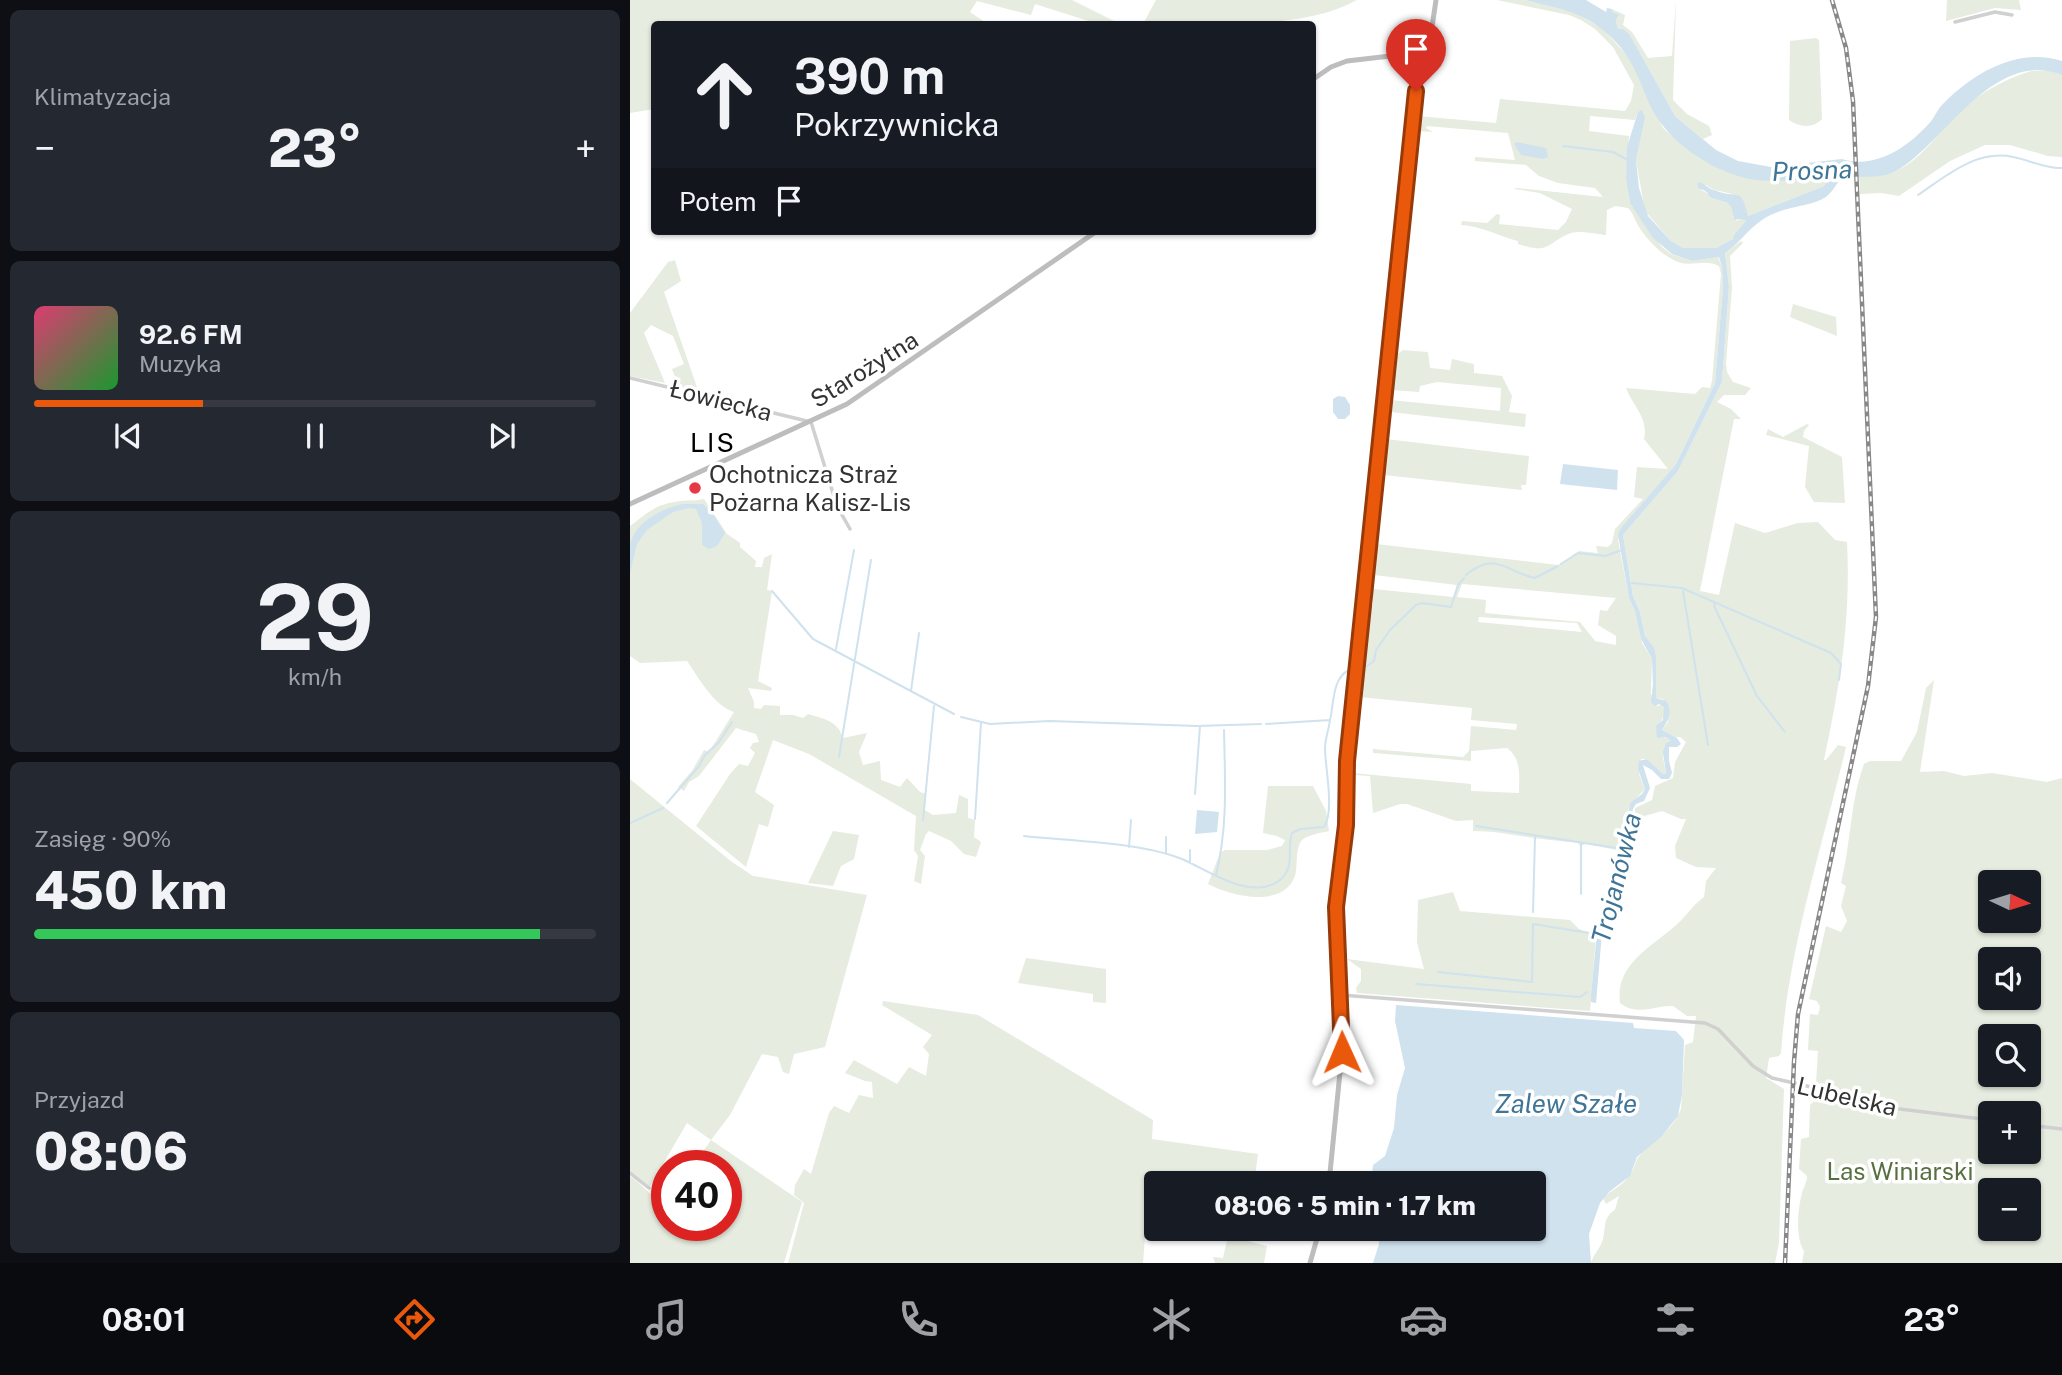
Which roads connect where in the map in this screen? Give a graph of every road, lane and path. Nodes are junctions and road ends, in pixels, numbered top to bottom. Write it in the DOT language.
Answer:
graph roads {
  1 [pos="1436,0"];
  2 [pos="2012,15"];
  3 [pos="1955,22"];
  4 [pos="1432,25"];
  5 [pos="1423,33"];
  6 [pos="1431,39"];
  7 [pos="1413,44"];
  8 [pos="1422,52"];
  9 [pos="1404,54"];
  10 [pos="1418,68"];
  11 [pos="1316,77"];
  12 [pos="1091,235"];
  13 [pos="630,378"];
  14 [pos="811,422"];
  15 [pos="630,504"];
  16 [pos="850,529"];
  17 [pos="1341,995"];
  18 [pos="1978,1119"];
  19 [pos="2041,1127"];
  20 [pos="2062,1129"];
  21 [pos="1330,1171"];
  22 [pos="630,1173"];
  23 [pos="649,1188"];
  24 [pos="1316,1241"];
  25 [pos="1310,1263"];
  1 -- 4 [label="street"];
  2 -- 3 [label="street"];
  4 -- 5 [label="street"];
  4 -- 6 [label="street"];
  5 -- 6 [label="street"];
  5 -- 7 [label="street"];
  6 -- 8 [label="street"];
  7 -- 8 [label="street"];
  7 -- 9 [label="street"];
  8 -- 9 [label="street"];
  8 -- 10 [label="street"];
  9 -- 10 [label="street"];
  9 -- 11 [label="street"];
  10 -- 17 [label="street"];
  12 -- 14 [label="street, Starożytna"];
  13 -- 14 [label="street, Łowiecka"];
  14 -- 15 [label="street, Starożytna"];
  14 -- 16 [label="street"];
  17 -- 18 [label="street, Lubelska"];
  17 -- 21 [label="street"];
  19 -- 20 [label="street"];
  22 -- 23 [label="street"];
  24 -- 25 [label="street"];
}
